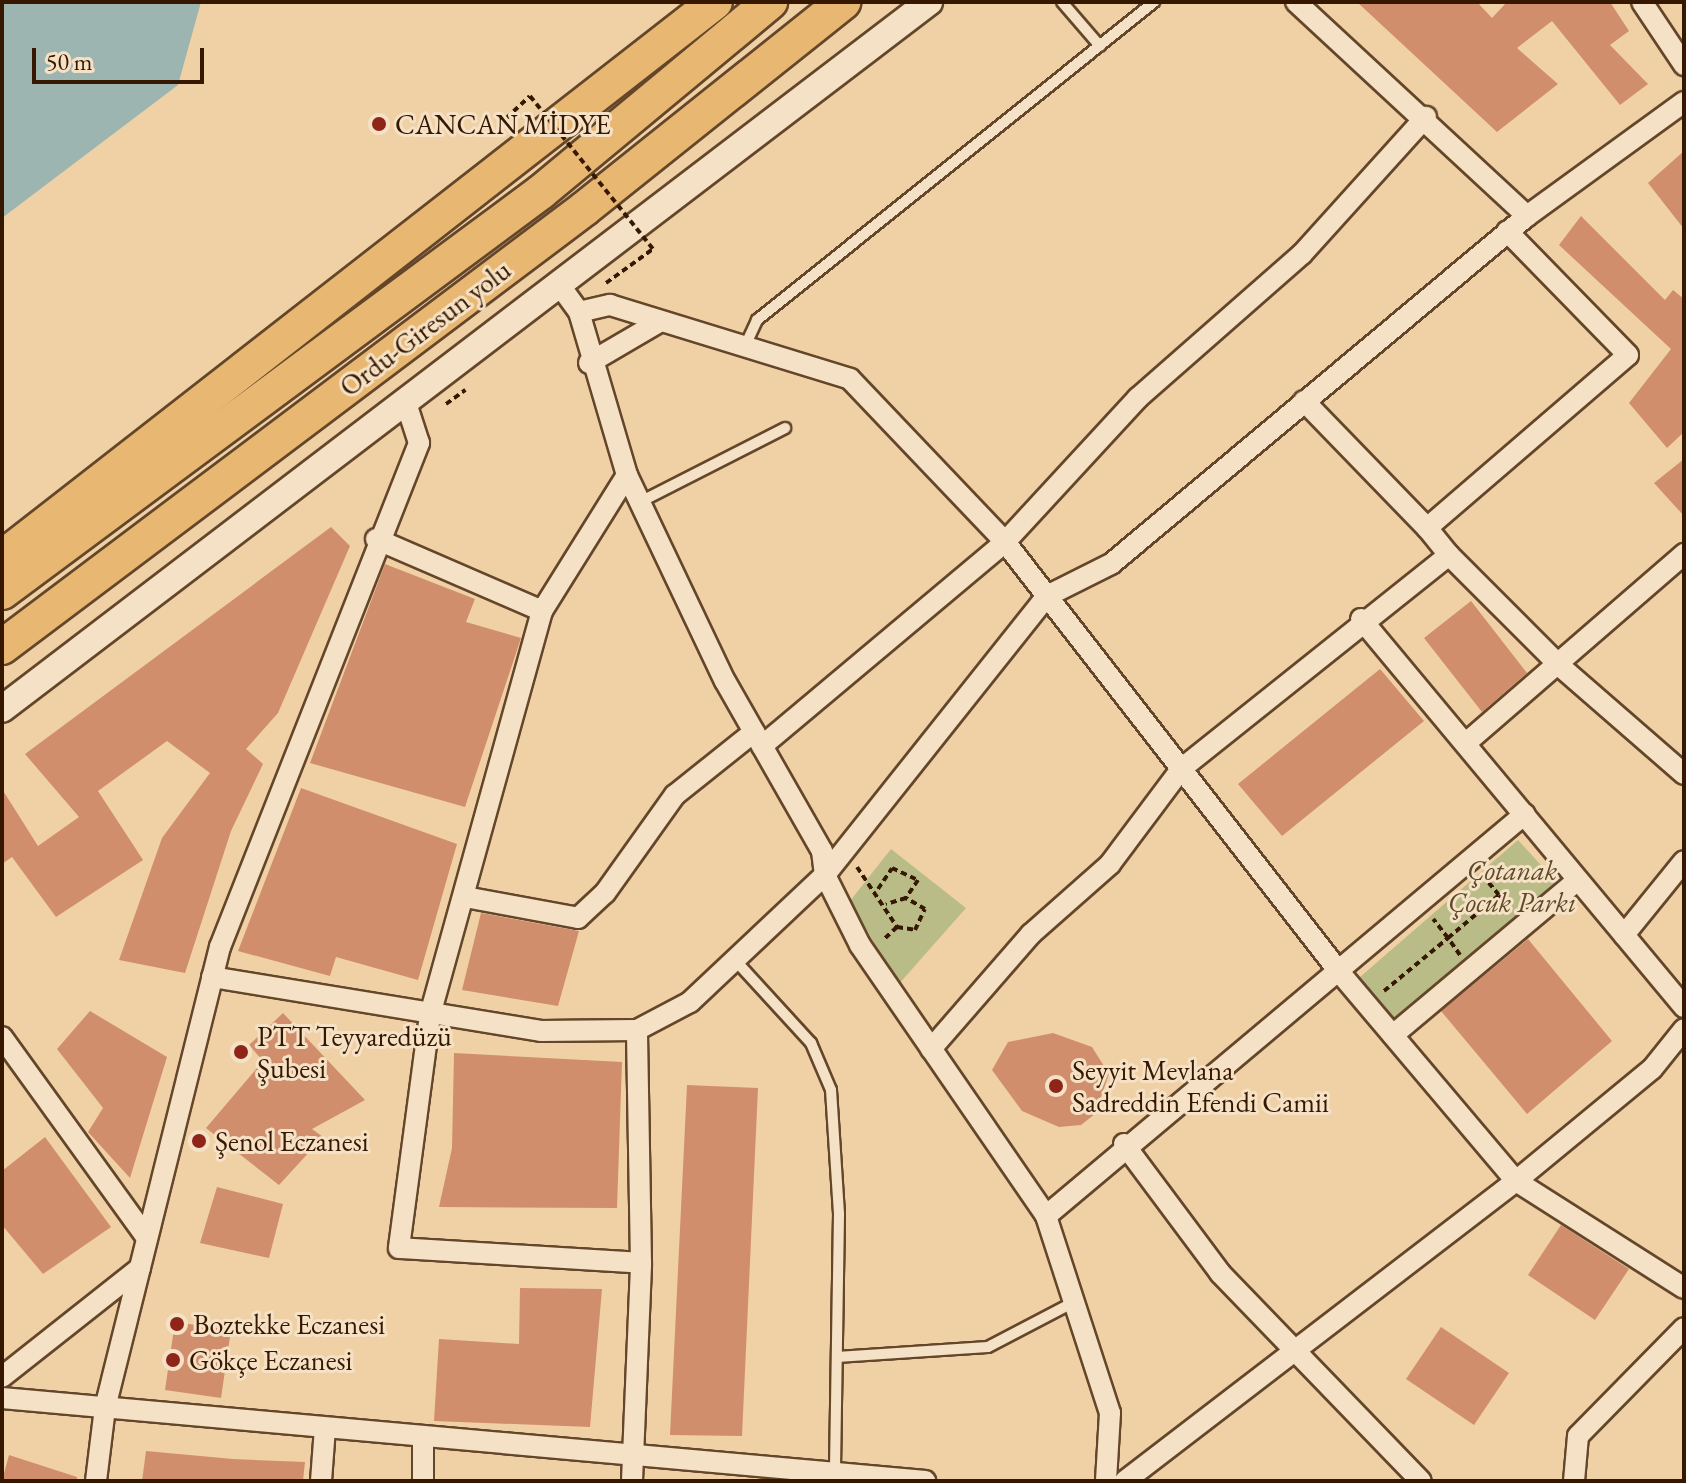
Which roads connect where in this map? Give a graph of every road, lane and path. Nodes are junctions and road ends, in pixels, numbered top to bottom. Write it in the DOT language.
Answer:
graph roads {
  1 [pos="715,2"];
  2 [pos="770,2"];
  3 [pos="843,2"];
  4 [pos="929,2"];
  5 [pos="1062,2"];
  6 [pos="1154,2"];
  7 [pos="1296,2"];
  8 [pos="1642,2"];
  9 [pos="1100,46"];
  10 [pos="1684,65"];
  11 [pos="1684,102"];
  12 [pos="1426,117"];
  13 [pos="499,125"];
  14 [pos="1527,216"];
  15 [pos="1507,231"];
  16 [pos="558,283"];
  17 [pos="603,285"];
  18 [pos="579,312"];
  19 [pos="661,321"];
  20 [pos="745,346"];
  21 [pos="589,363"];
  22 [pos="405,400"];
  23 [pos="1304,401"];
  24 [pos="785,428"];
  25 [pos="627,475"];
  26 [pos="640,502"];
  27 [pos="1427,528"];
  28 [pos="376,539"];
  29 [pos="1005,542"];
  30 [pos="1684,554"];
  31 [pos="1449,555"];
  32 [pos="2,558"];
  33 [pos="2,592"];
  34 [pos="1047,596"];
  35 [pos="542,611"];
  36 [pos="1361,619"];
  37 [pos="2,647"];
  38 [pos="1561,667"];
  39 [pos="2,709"];
  40 [pos="758,739"];
  41 [pos="1466,743"];
  42 [pos="1181,769"];
  43 [pos="1684,774"];
  44 [pos="1525,814"];
  45 [pos="839,848"];
  46 [pos="1684,861"];
  47 [pos="1473,864"];
  48 [pos="825,875"];
  49 [pos="1578,880"];
  50 [pos="878,889"];
  51 [pos="465,897"];
  52 [pos="906,898"];
  53 [pos="886,904"];
  54 [pos="1422,906"];
  55 [pos="897,927"];
  56 [pos="1624,935"];
  57 [pos="1448,938"];
  58 [pos="867,956"];
  59 [pos="735,960"];
  60 [pos="1341,974"];
  61 [pos="212,977"];
  62 [pos="1367,1005"];
  63 [pos="1684,1007"];
  64 [pos="430,1015"];
  65 [pos="1684,1029"];
  66 [pos="637,1030"];
  67 [pos="1393,1035"];
  68 [pos="2,1037"];
  69 [pos="931,1049"];
  70 [pos="1124,1144"];
  71 [pos="1516,1181"];
  72 [pos="1046,1216"];
  73 [pos="147,1238"];
  74 [pos="641,1263"];
  75 [pos="140,1268"];
  76 [pos="1684,1288"];
  77 [pos="1072,1303"];
  78 [pos="1684,1328"];
  79 [pos="1291,1353"];
  80 [pos="837,1357"];
  81 [pos="2,1377"];
  82 [pos="2,1398"];
  83 [pos="105,1408"];
  84 [pos="325,1428"];
  85 [pos="423,1437"];
  86 [pos="633,1455"];
  87 [pos="835,1473"];
  88 [pos="96,1481"];
  89 [pos="321,1481"];
  90 [pos="423,1481"];
  91 [pos="632,1481"];
  92 [pos="925,1481"];
  93 [pos="1106,1481"];
  94 [pos="1125,1481"];
  95 [pos="1421,1481"];
  96 [pos="1574,1481"];
  1 -- 32 [label="highway"];
  2 -- 33 [label="highway, Ordu-Giresun yolu"];
  3 -- 37 [label="highway, Ordu-Giresun yolu"];
  4 -- 16 [label="street"];
  5 -- 9 [label="lane"];
  6 -- 9 [label="lane"];
  7 -- 12 [label="street"];
  8 -- 10 [label="street"];
  9 -- 20 [label="lane"];
  11 -- 14 [label="street"];
  12 -- 14 [label="street"];
  12 -- 29 [label="street"];
  13 -- 17 [label="path, bridge"];
  14 -- 15 [label="street"];
  15 -- 23 [label="street"];
  15 -- 27 [label="street"];
  16 -- 18 [label="street"];
  16 -- 22 [label="street"];
  18 -- 19 [label="street"];
  18 -- 21 [label="street"];
  19 -- 20 [label="street"];
  19 -- 21 [label="street"];
  20 -- 29 [label="street"];
  21 -- 25 [label="street"];
  22 -- 28 [label="street"];
  22 -- 39 [label="street"];
  23 -- 27 [label="street"];
  23 -- 34 [label="street"];
  24 -- 26 [label="lane"];
  25 -- 26 [label="street"];
  25 -- 35 [label="street"];
  26 -- 40 [label="street"];
  27 -- 31 [label="street"];
  28 -- 35 [label="street"];
  28 -- 61 [label="street"];
  29 -- 34 [label="street"];
  29 -- 40 [label="street"];
  30 -- 38 [label="street"];
  31 -- 36 [label="street"];
  31 -- 38 [label="street"];
  34 -- 42 [label="street"];
  34 -- 45 [label="street"];
  35 -- 51 [label="street"];
  36 -- 41 [label="street"];
  36 -- 42 [label="street"];
  38 -- 41 [label="street"];
  38 -- 43 [label="street"];
  40 -- 48 [label="street"];
  40 -- 51 [label="street"];
  41 -- 44 [label="street"];
  42 -- 60 [label="street"];
  42 -- 69 [label="street"];
  44 -- 47 [label="street"];
  44 -- 49 [label="street"];
  45 -- 48 [label="street"];
  45 -- 50 [label="path"];
  46 -- 56 [label="street"];
  47 -- 54 [label="street"];
  47 -- 57 [label="path"];
  48 -- 58 [label="street"];
  48 -- 59 [label="street"];
  49 -- 56 [label="street"];
  49 -- 67 [label="street"];
  50 -- 52 [label="path"];
  50 -- 53 [label="path"];
  51 -- 64 [label="street"];
  52 -- 53 [label="path"];
  52 -- 55 [label="path"];
  53 -- 55 [label="path"];
  54 -- 57 [label="path"];
  54 -- 60 [label="street"];
  55 -- 58 [label="path"];
  56 -- 63 [label="street"];
  57 -- 62 [label="path"];
  58 -- 69 [label="street"];
  59 -- 66 [label="street"];
  59 -- 80 [label="lane"];
  60 -- 62 [label="street"];
  60 -- 70 [label="street"];
  61 -- 64 [label="street"];
  61 -- 73 [label="street"];
  62 -- 67 [label="street"];
  64 -- 66 [label="street"];
  64 -- 74 [label="street"];
  65 -- 71 [label="street"];
  66 -- 74 [label="street"];
  67 -- 71 [label="street"];
  68 -- 73 [label="street"];
  69 -- 72 [label="street"];
  70 -- 72 [label="street"];
  70 -- 79 [label="street"];
  71 -- 76 [label="street"];
  71 -- 79 [label="street"];
  72 -- 77 [label="street"];
  73 -- 75 [label="street"];
  74 -- 86 [label="street"];
  75 -- 81 [label="street"];
  75 -- 83 [label="street"];
  77 -- 80 [label="lane"];
  77 -- 93 [label="street"];
  78 -- 96 [label="street"];
  79 -- 94 [label="street"];
  79 -- 95 [label="street"];
  80 -- 87 [label="lane"];
  82 -- 83 [label="street"];
  83 -- 84 [label="street"];
  83 -- 88 [label="street"];
  84 -- 85 [label="street"];
  84 -- 89 [label="street"];
  85 -- 86 [label="street"];
  85 -- 90 [label="street"];
  86 -- 87 [label="street"];
  86 -- 91 [label="street"];
  87 -- 92 [label="street"];
}
